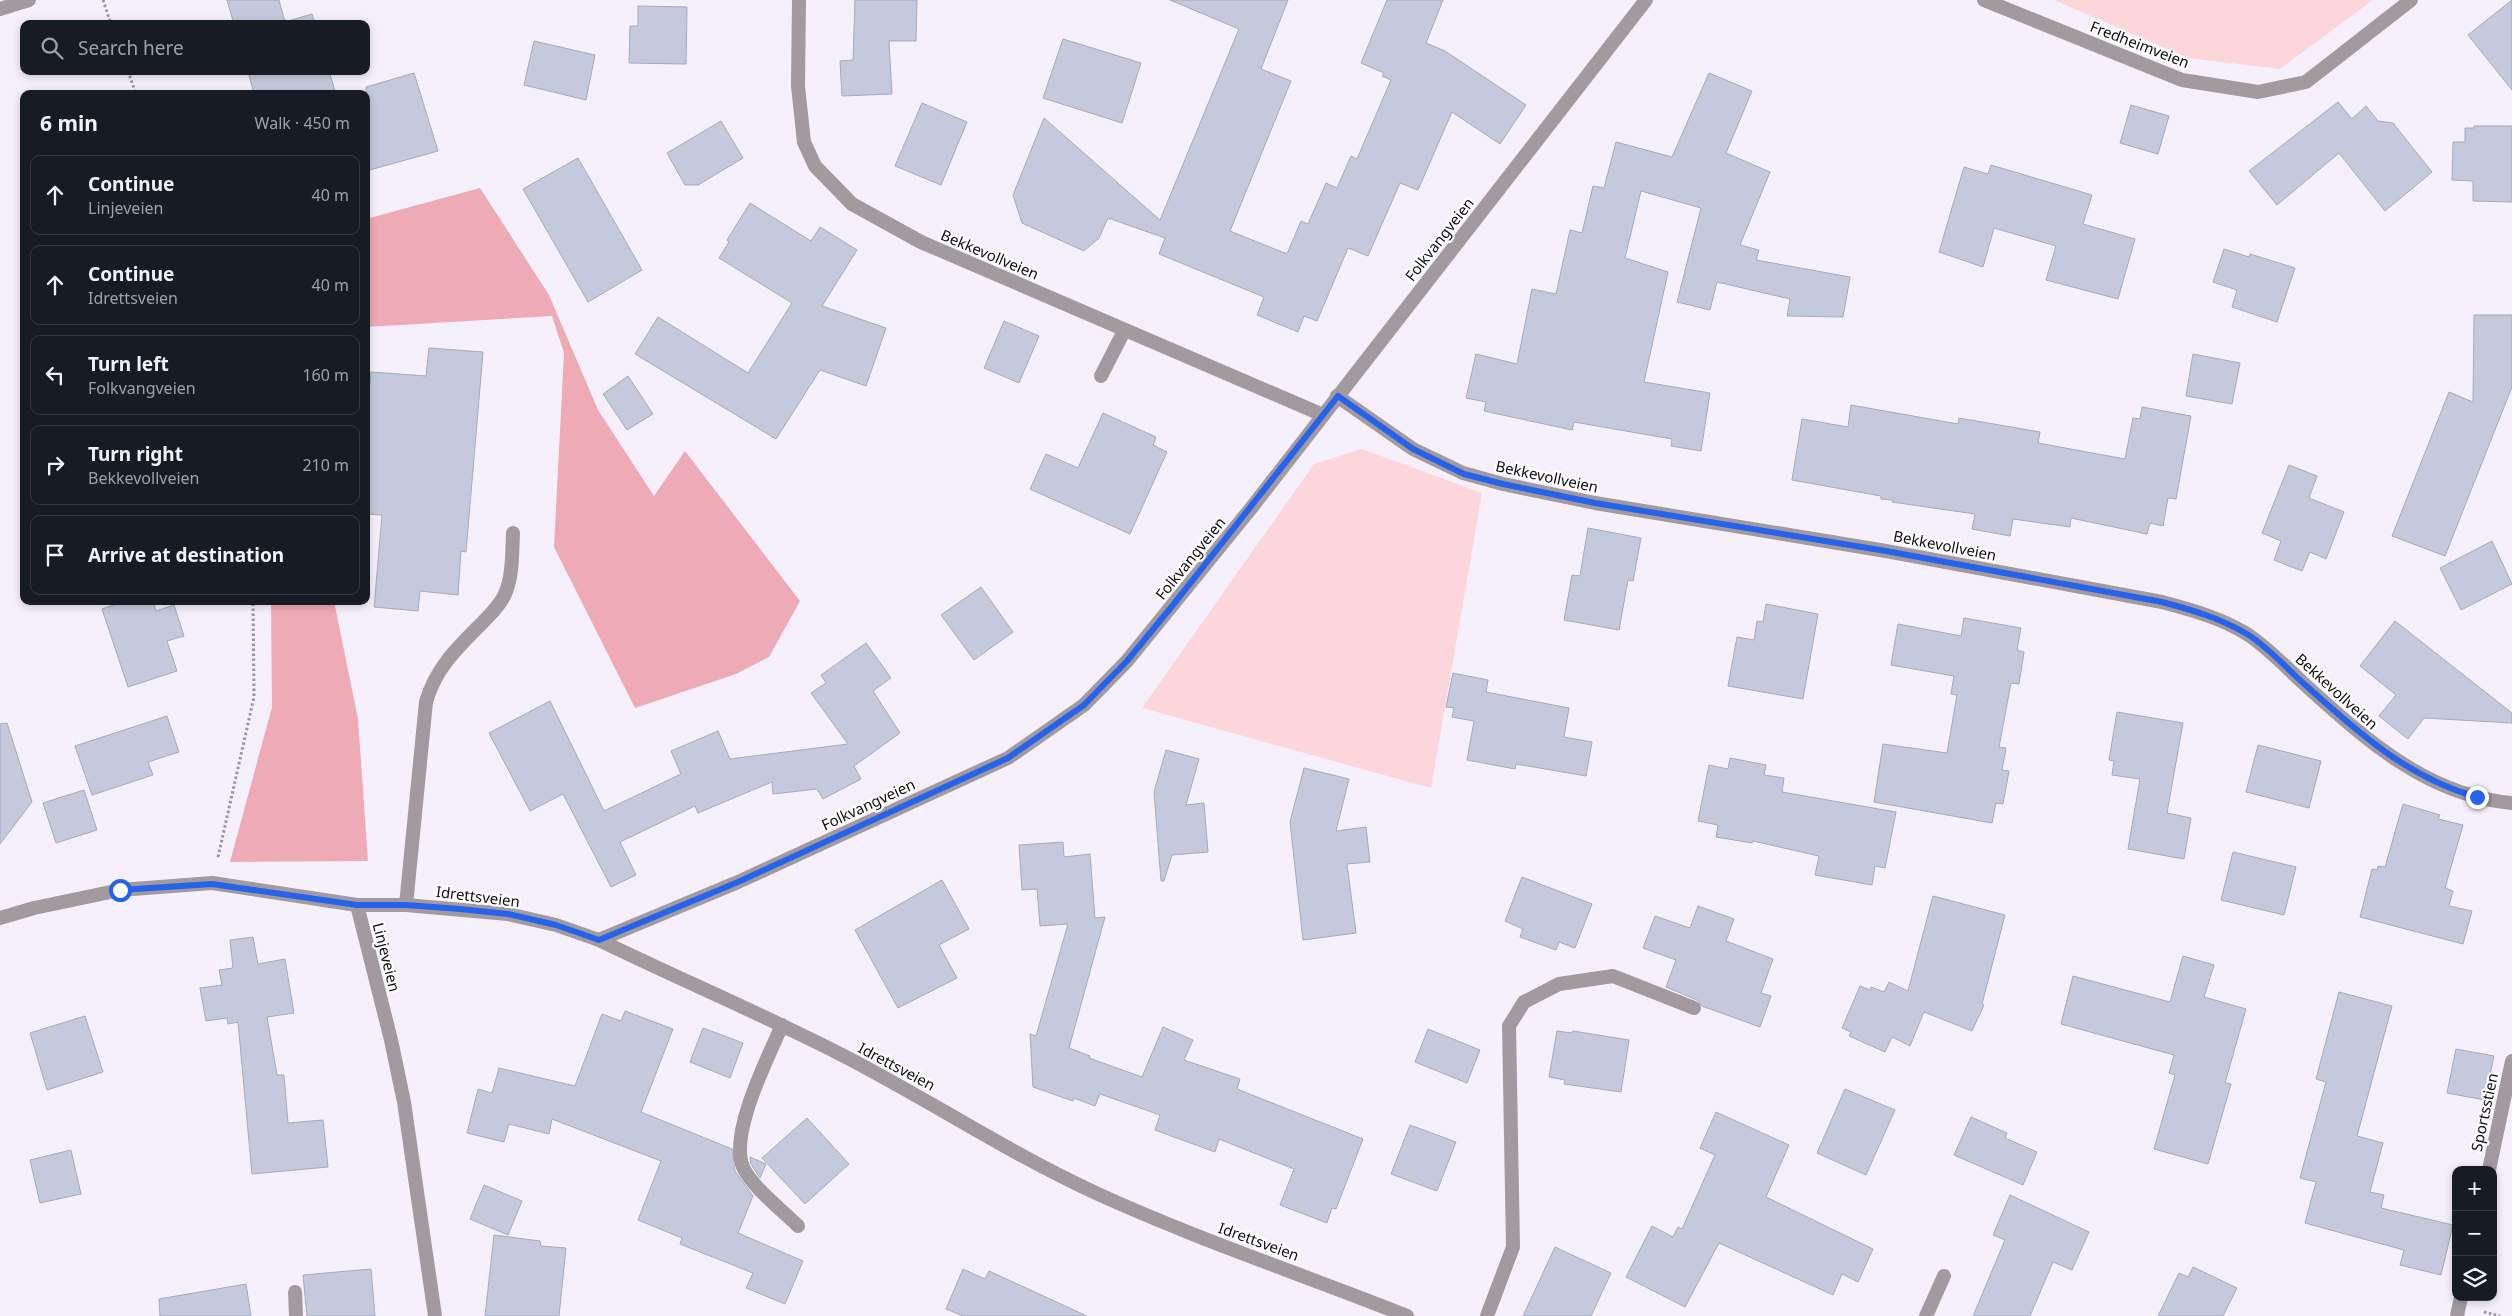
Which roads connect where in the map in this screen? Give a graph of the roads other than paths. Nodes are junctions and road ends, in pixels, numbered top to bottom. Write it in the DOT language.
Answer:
graph roads {
  1 [pos="29,0"];
  2 [pos="799,0"];
  3 [pos="1646,0"];
  4 [pos="1984,0"];
  5 [pos="2411,0"];
  6 [pos="0,9"];
  7 [pos="1124,331"];
  8 [pos="1101,376"];
  9 [pos="1338,396"];
  10 [pos="1323,415"];
  11 [pos="513,533"];
  12 [pos="2512,804"];
  13 [pos="357,905"];
  14 [pos="406,905"];
  15 [pos="0,918"];
  16 [pos="599,940"];
  17 [pos="1694,1008"];
  18 [pos="782,1025"];
  19 [pos="2512,1061"];
  20 [pos="2490,1166"];
  21 [pos="798,1226"];
  22 [pos="1944,1276"];
  23 [pos="295,1292"];
  24 [pos="2460,1301"];
  25 [pos="296,1316"];
  26 [pos="435,1316"];
  27 [pos="1407,1316"];
  28 [pos="1487,1316"];
  29 [pos="1926,1316"];
  30 [pos="2456,1316"];
  1 -- 6 [label="street"];
  2 -- 7 [label="street, Bekkevollveien"];
  3 -- 9 [label="street, Folkvangveien"];
  4 -- 5 [label="street, Fredheimveien"];
  7 -- 8 [label="street"];
  7 -- 10 [label="street, Bekkevollveien"];
  9 -- 10 [label="street, Folkvangveien"];
  9 -- 12 [label="street, Bekkevollveien"];
  10 -- 16 [label="street, Folkvangveien"];
  11 -- 14 [label="street"];
  13 -- 14 [label="street, Idrettsveien"];
  13 -- 15 [label="street"];
  13 -- 26 [label="street, Linjeveien"];
  14 -- 16 [label="street, Idrettsveien"];
  16 -- 18 [label="street, Idrettsveien"];
  17 -- 28 [label="street"];
  18 -- 21 [label="street"];
  18 -- 27 [label="street, Idrettsveien"];
  19 -- 20 [label="street, Sportsstien"];
  22 -- 29 [label="street"];
  23 -- 25 [label="street"];
  24 -- 30 [label="street"];
}
